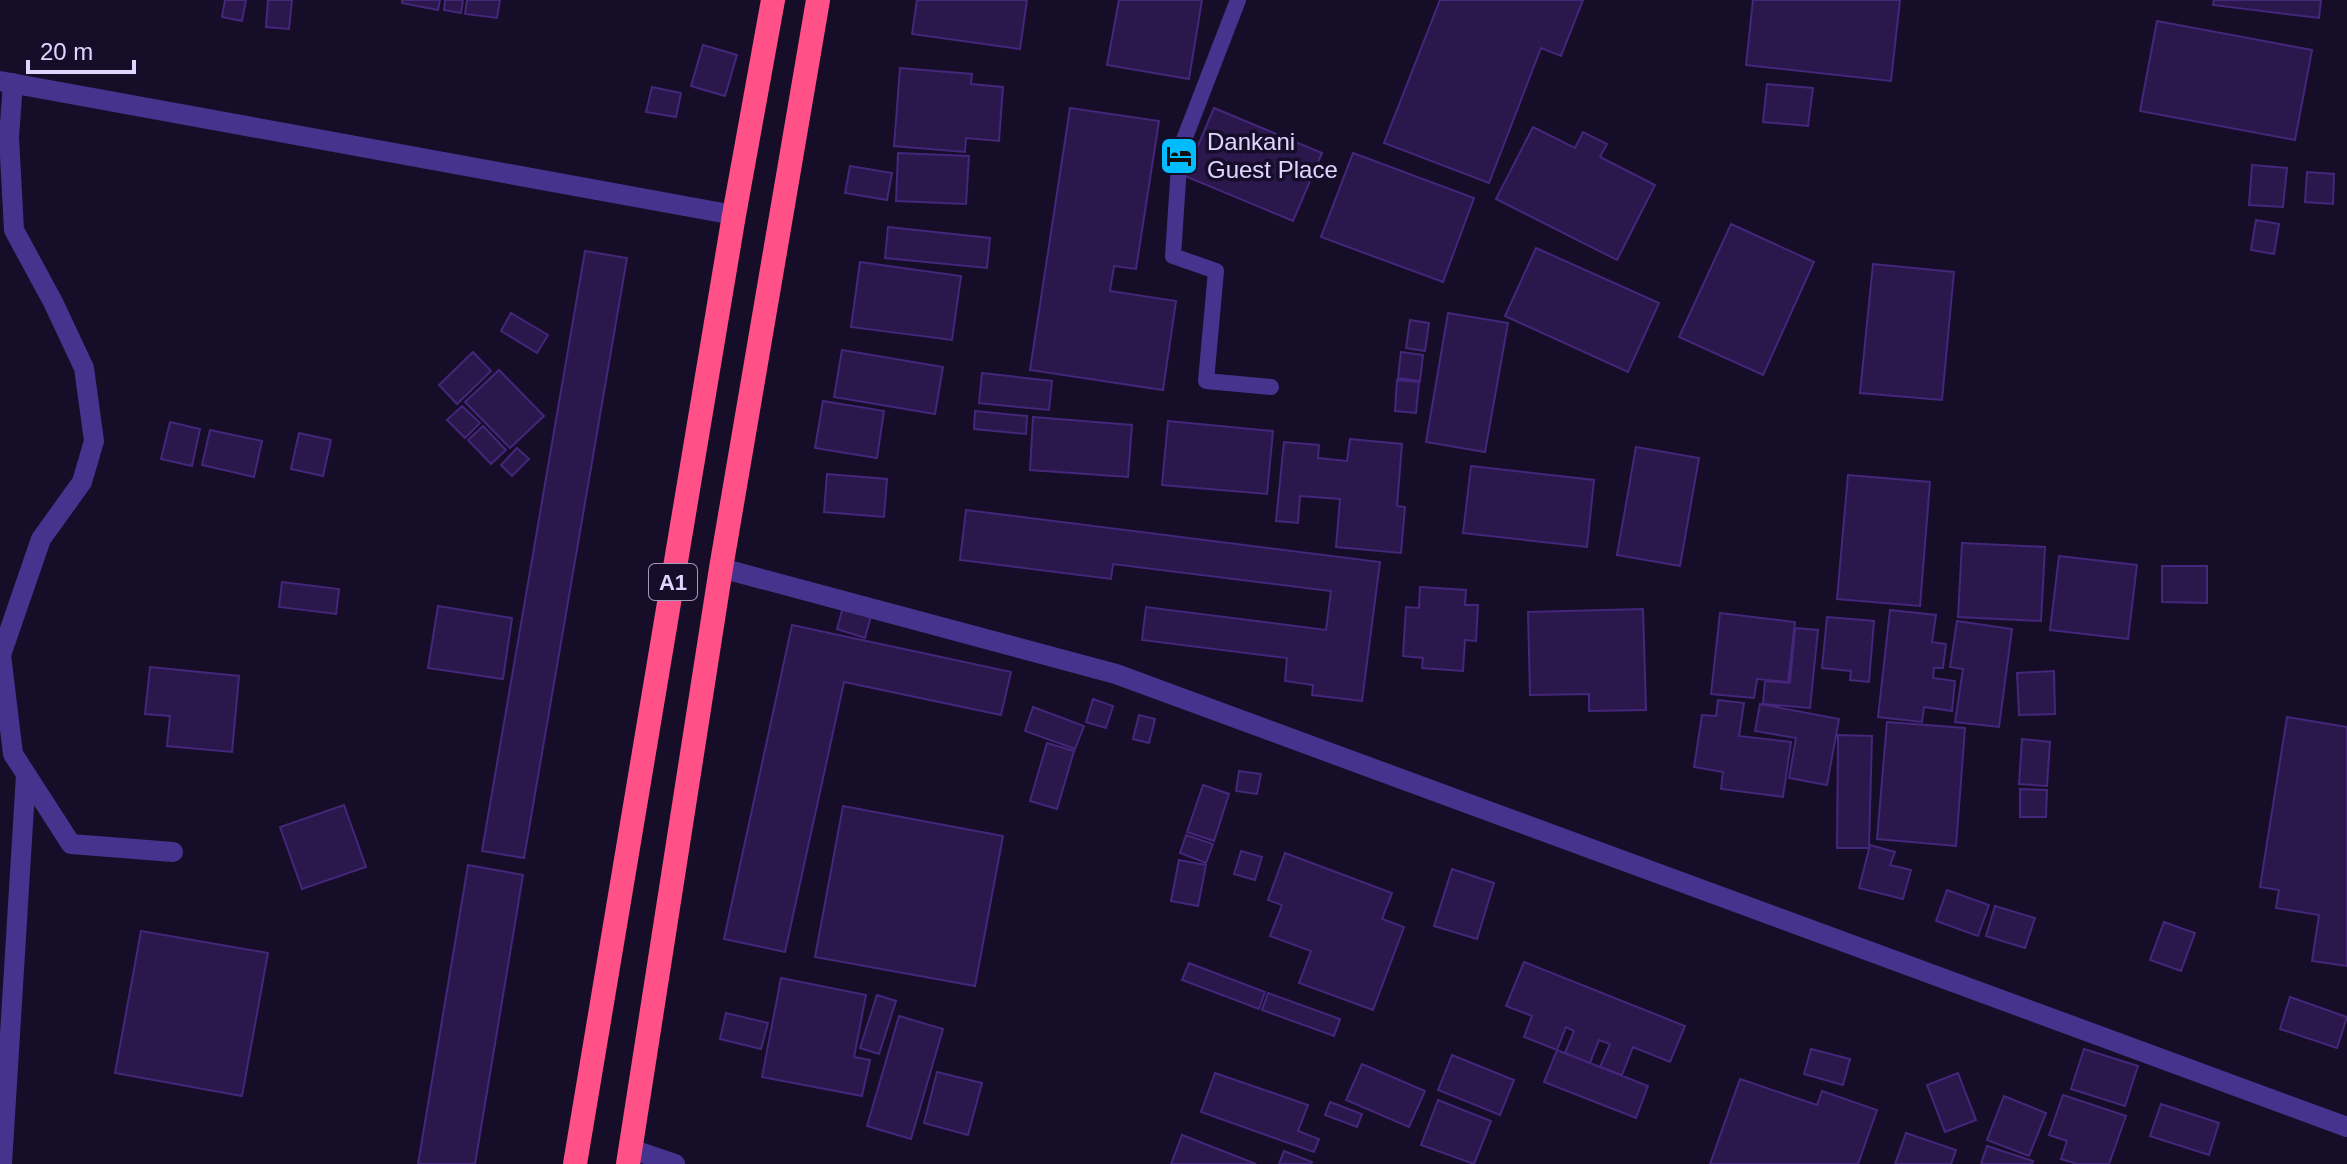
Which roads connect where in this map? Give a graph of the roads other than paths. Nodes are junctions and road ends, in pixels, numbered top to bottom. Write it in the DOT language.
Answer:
graph roads {
  1 [pos="773,0"];
  2 [pos="818,0"];
  3 [pos="1238,0"];
  4 [pos="6,82"];
  5 [pos="734,215"];
  6 [pos="1271,387"];
  7 [pos="721,568"];
  8 [pos="26,775"];
  9 [pos="173,852"];
  10 [pos="2347,1127"];
  11 [pos="629,1156"];
  12 [pos="2,1164"];
  13 [pos="575,1164"];
  14 [pos="675,1164"];
  1 -- 5 [label="highway, A1"];
  2 -- 7 [label="highway, A1"];
  3 -- 6 [label="lane"];
  4 -- 5 [label="street"];
  4 -- 8 [label="street"];
  5 -- 13 [label="highway, A1"];
  7 -- 10 [label="street"];
  7 -- 11 [label="highway, A1"];
  8 -- 9 [label="street"];
  8 -- 12 [label="street"];
  11 -- 14 [label="street"];
}
